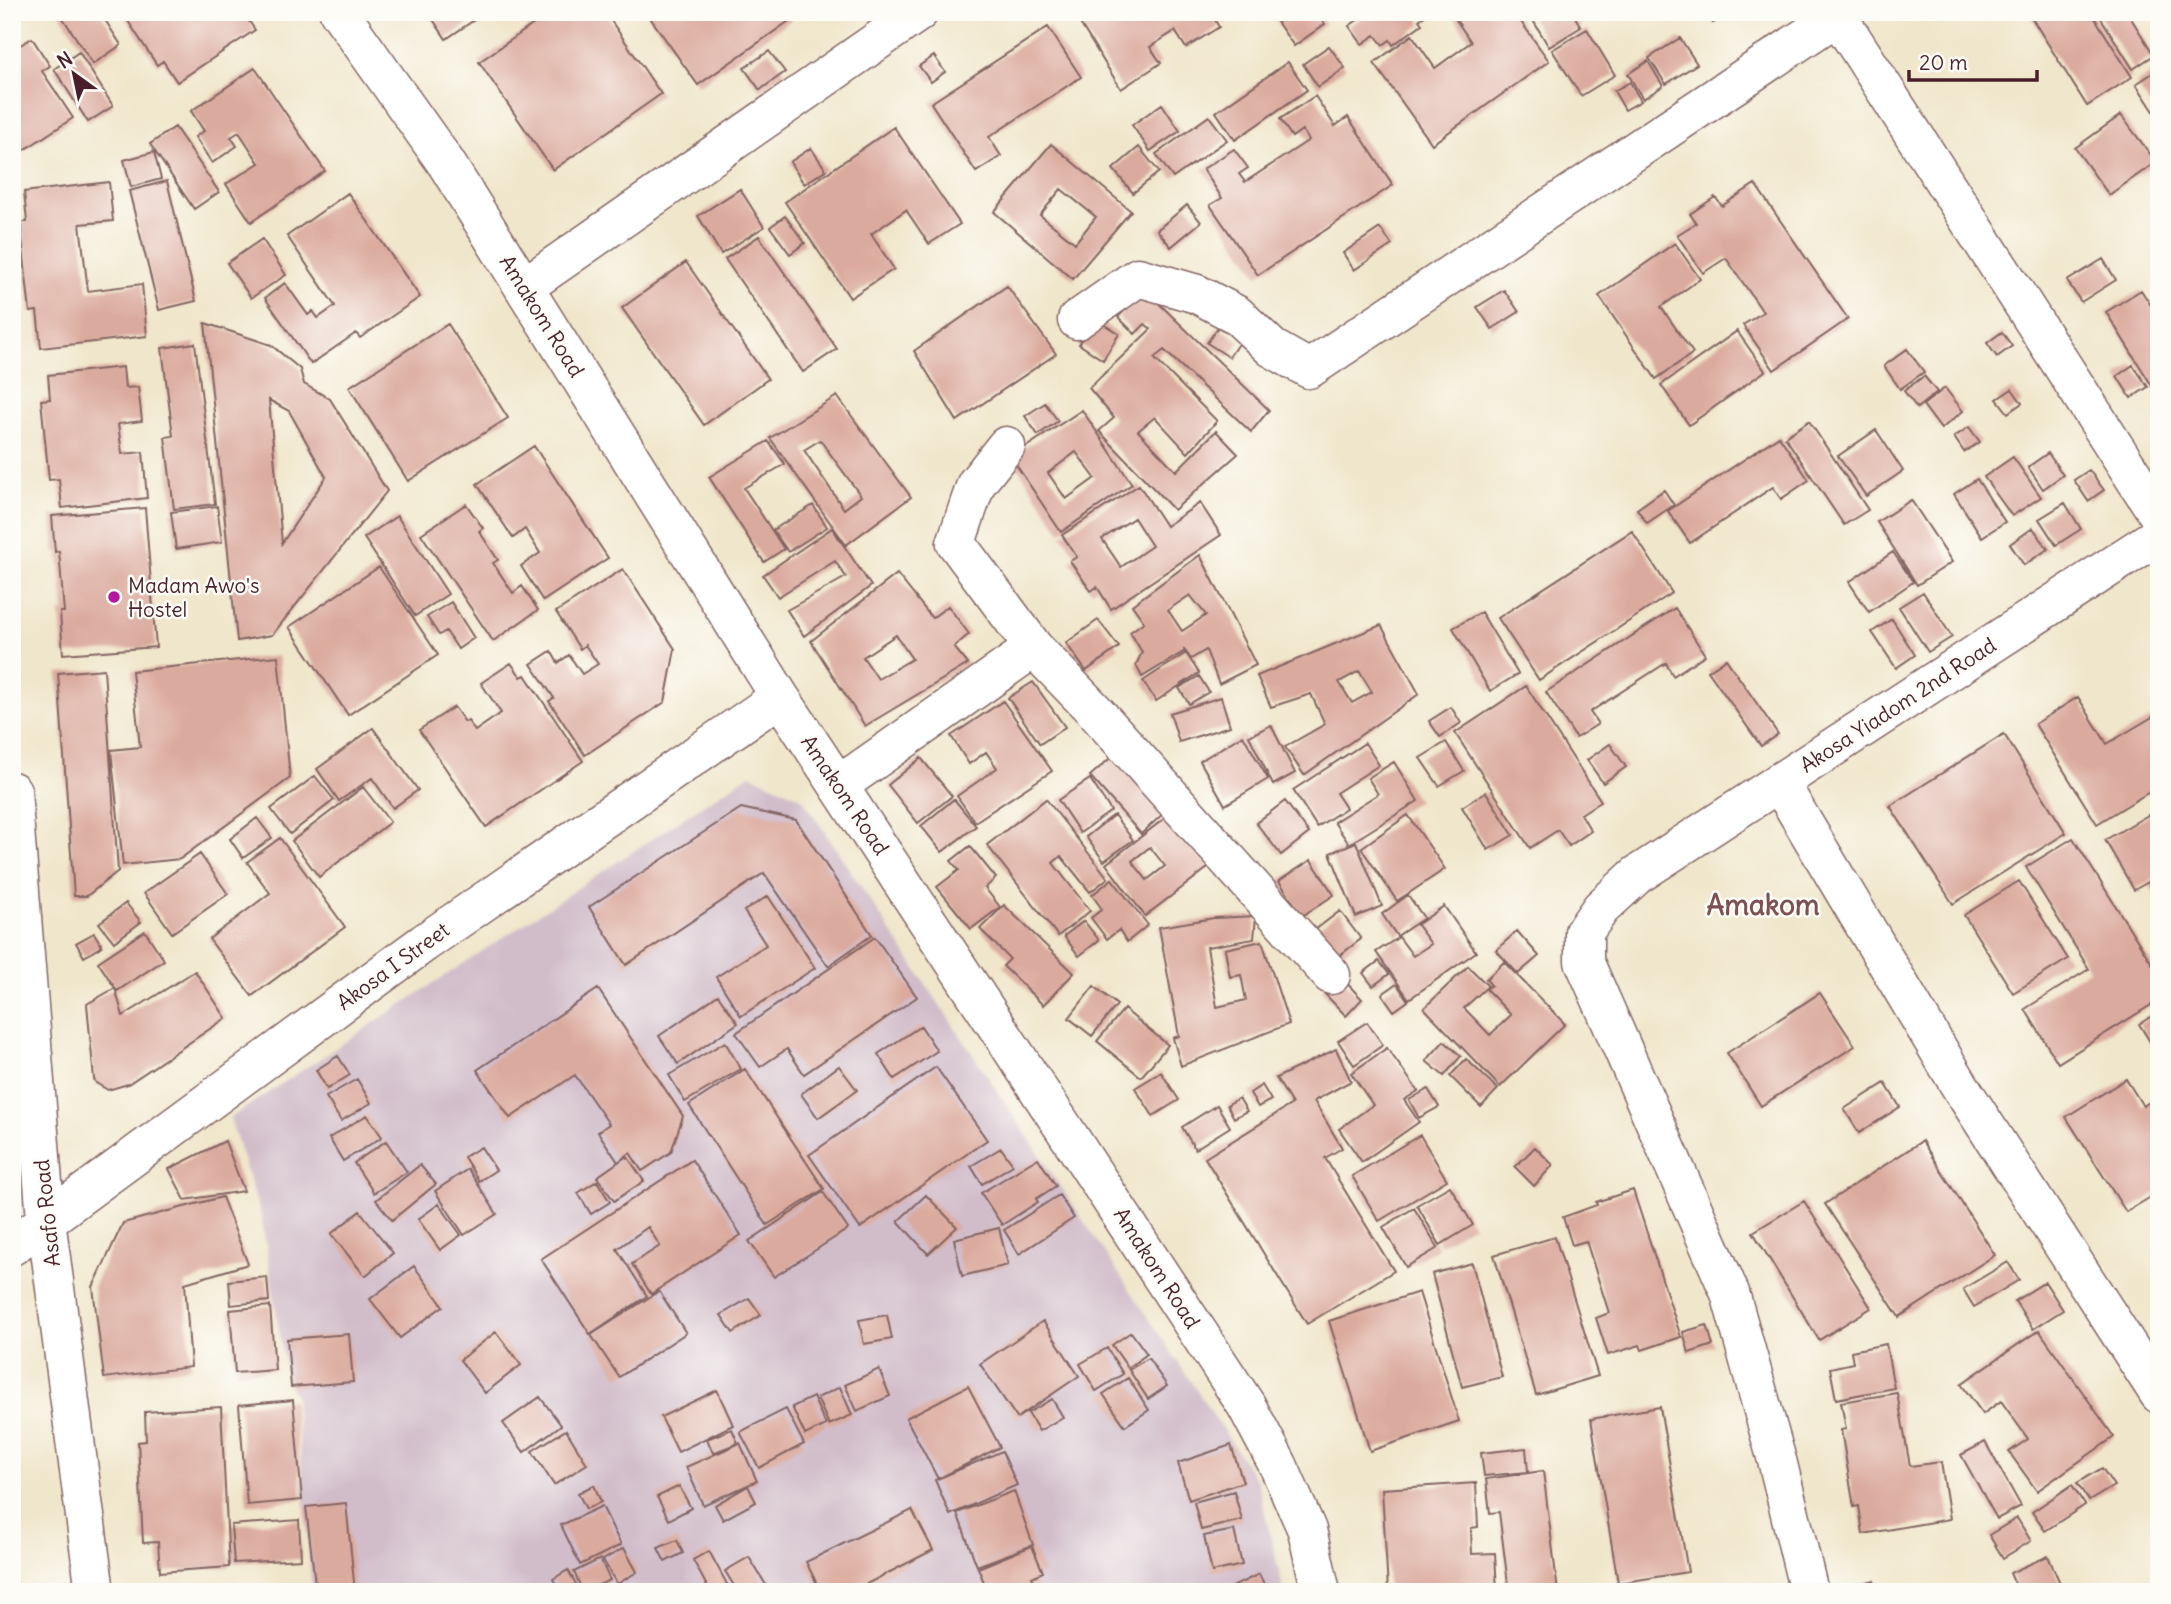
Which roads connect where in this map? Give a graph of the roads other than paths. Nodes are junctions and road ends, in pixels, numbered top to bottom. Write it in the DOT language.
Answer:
graph roads {
  1 [pos="339,12"];
  2 [pos="919,12"];
  3 [pos="1838,14"];
  4 [pos="524,287"];
  5 [pos="1077,320"];
  6 [pos="1006,446"];
  7 [pos="2159,516"];
  8 [pos="2159,535"];
  9 [pos="1034,648"];
  10 [pos="780,697"];
  11 [pos="1779,782"];
  12 [pos="839,785"];
  13 [pos="12,791"];
  14 [pos="1331,975"];
  15 [pos="46,1220"];
  16 [pos="12,1246"];
  17 [pos="2159,1394"];
  18 [pos="95,1592"];
  19 [pos="1321,1592"];
  20 [pos="1809,1592"];
  1 -- 4 [label="street, Amakom Road"];
  2 -- 4 [label="street"];
  3 -- 5 [label="street"];
  3 -- 7 [label="street"];
  4 -- 10 [label="street, Amakom Road"];
  6 -- 9 [label="street"];
  8 -- 11 [label="street, Akosa Yiadom 2nd Road"];
  9 -- 12 [label="street"];
  9 -- 14 [label="street"];
  10 -- 12 [label="street, Amakom Road"];
  10 -- 15 [label="street, Akosa I Street"];
  11 -- 17 [label="street"];
  11 -- 20 [label="street, Akosa Yiadom 2nd Road"];
  12 -- 19 [label="street, Amakom Road"];
  13 -- 15 [label="street, Asafo Road"];
  15 -- 16 [label="street, Akosa I Street"];
  15 -- 18 [label="street, Asafo Road"];
}
